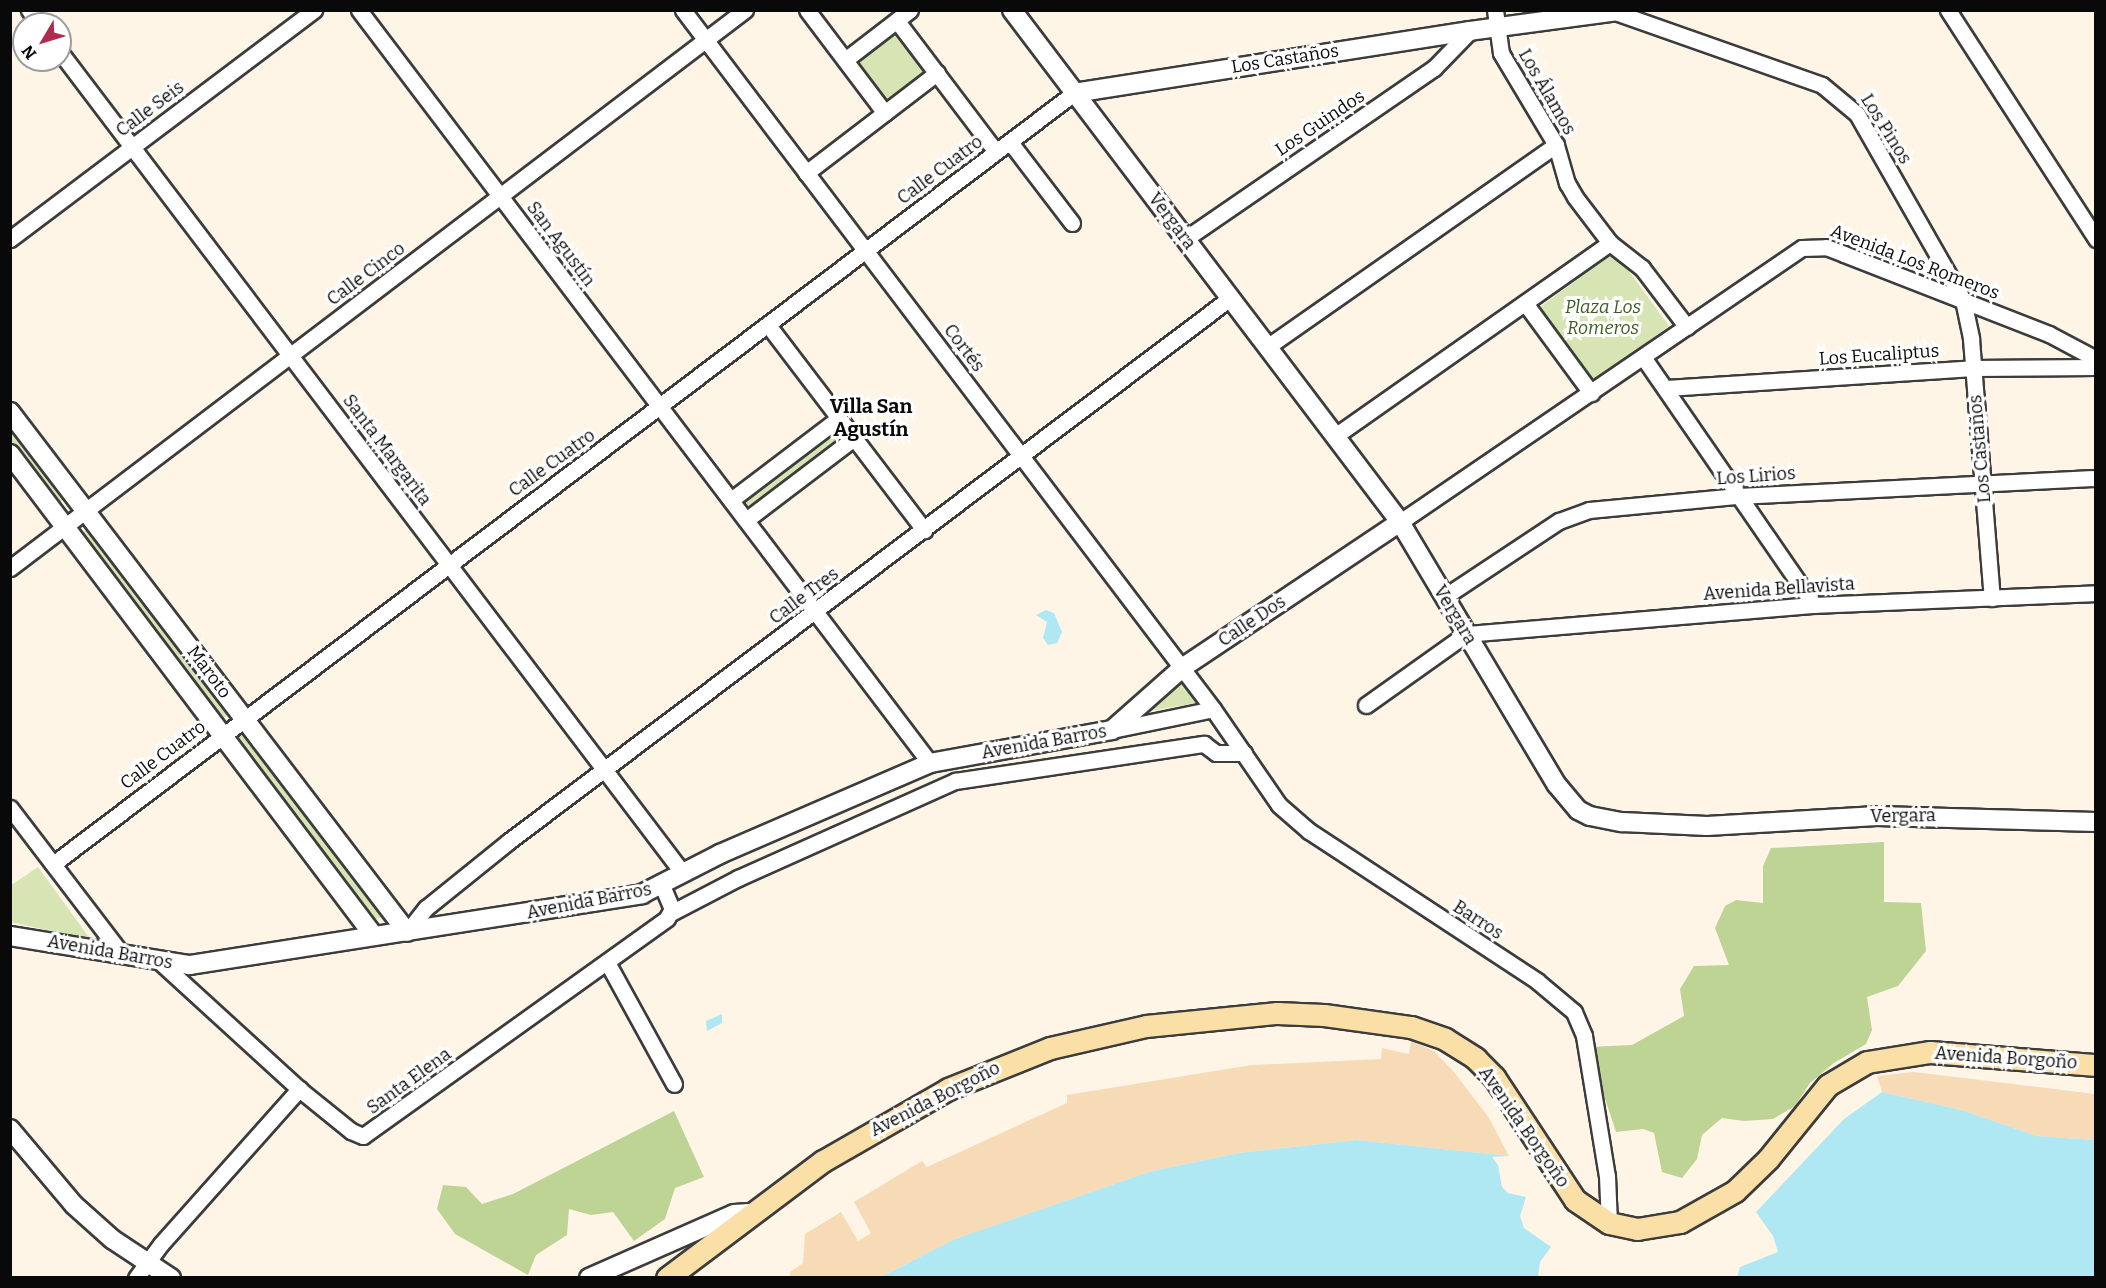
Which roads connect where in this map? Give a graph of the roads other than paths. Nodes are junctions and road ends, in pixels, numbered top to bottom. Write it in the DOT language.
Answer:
graph roads {
  1 [pos="314,10"];
  2 [pos="359,10"];
  3 [pos="683,10"];
  4 [pos="745,10"];
  5 [pos="807,10"];
  6 [pos="910,10"];
  7 [pos="1012,10"];
  8 [pos="1495,10"];
  9 [pos="1948,10"];
  10 [pos="1620,11"];
  11 [pos="897,21"];
  12 [pos="1496,29"];
  13 [pos="1470,31"];
  14 [pos="706,40"];
  15 [pos="844,60"];
  16 [pos="72,68"];
  17 [pos="937,73"];
  18 [pos="1074,93"];
  19 [pos="885,113"];
  20 [pos="1010,142"];
  21 [pos="1557,144"];
  22 [pos="132,147"];
  23 [pos="996,152"];
  24 [pos="806,173"];
  25 [pos="500,196"];
  26 [pos="1072,223"];
  27 [pos="10,239"];
  28 [pos="1185,239"];
  29 [pos="2096,239"];
  30 [pos="1610,243"];
  31 [pos="866,251"];
  32 [pos="1230,298"];
  33 [pos="1963,300"];
  34 [pos="1525,303"];
  35 [pos="768,325"];
  36 [pos="1687,327"];
  37 [pos="1267,347"];
  38 [pos="290,356"];
  39 [pos="1643,357"];
  40 [pos="2096,359"];
  41 [pos="2096,367"];
  42 [pos="1973,368"];
  43 [pos="1666,388"];
  44 [pos="1591,393"];
  45 [pos="660,407"];
  46 [pos="10,412"];
  47 [pos="839,418"];
  48 [pos="1335,436"];
  49 [pos="854,438"];
  50 [pos="10,454"];
  51 [pos="1021,456"];
  52 [pos="2096,478"];
  53 [pos="1982,484"];
  54 [pos="1738,496"];
  55 [pos="731,500"];
  56 [pos="86,511"];
  57 [pos="746,520"];
  58 [pos="1400,522"];
  59 [pos="65,526"];
  60 [pos="924,530"];
  61 [pos="448,563"];
  62 [pos="10,568"];
  63 [pos="2096,593"];
  64 [pos="1444,597"];
  65 [pos="1992,598"];
  66 [pos="1814,605"];
  67 [pos="816,612"];
  68 [pos="1466,634"];
  69 [pos="1182,668"];
  70 [pos="1366,705"];
  71 [pos="1213,709"];
  72 [pos="244,718"];
  73 [pos="1112,730"];
  74 [pos="222,735"];
  75 [pos="1244,753"];
  76 [pos="930,763"];
  77 [pos="604,769"];
  78 [pos="10,808"];
  79 [pos="2096,822"];
  80 [pos="52,864"];
  81 [pos="682,872"];
  82 [pos="662,886"];
  83 [pos="671,913"];
  84 [pos="407,932"];
  85 [pos="10,936"];
  86 [pos="374,936"];
  87 [pos="121,952"];
  88 [pos="159,961"];
  89 [pos="607,962"];
  90 [pos="2096,1065"];
  91 [pos="674,1084"];
  92 [pos="299,1089"];
  93 [pos="10,1129"];
  94 [pos="750,1213"];
  95 [pos="1609,1223"];
  96 [pos="141,1271"];
  97 [pos="171,1278"];
  98 [pos="589,1278"];
  99 [pos="667,1278"];
  1 -- 22 [label="street, Calle Seis"];
  2 -- 25 [label="street, San Agustín"];
  3 -- 14 [label="street, Cortés"];
  4 -- 14 [label="street, Calle Cinco"];
  5 -- 15 [label="street"];
  6 -- 11 [label="street"];
  7 -- 18 [label="street, Vergara"];
  8 -- 12 [label="street, Los Álamos"];
  9 -- 29 [label="street"];
  10 -- 12 [label="street, Los Castaños"];
  10 -- 33 [label="street, Los Pinos"];
  11 -- 15 [label="street"];
  11 -- 17 [label="street"];
  12 -- 13 [label="street, Los Castaños"];
  12 -- 21 [label="street, Los Álamos"];
  13 -- 18 [label="street, Los Castaños"];
  13 -- 28 [label="street, Los Guindos"];
  14 -- 24 [label="street, Cortés"];
  14 -- 25 [label="street, Calle Cinco"];
  15 -- 19 [label="street"];
  16 -- 22 [label="street, Santa Margarita"];
  17 -- 19 [label="street"];
  17 -- 23 [label="street"];
  18 -- 20 [label="street, Calle Cuatro"];
  18 -- 28 [label="street, Vergara"];
  19 -- 24 [label="street"];
  20 -- 23 [label="street, Calle Cuatro"];
  20 -- 26 [label="street"];
  21 -- 30 [label="street, Los Álamos"];
  21 -- 37 [label="street"];
  22 -- 27 [label="street, Calle Seis"];
  22 -- 38 [label="street, Santa Margarita"];
  23 -- 31 [label="street, Calle Cuatro"];
  24 -- 31 [label="street, Cortés"];
  25 -- 38 [label="street, Calle Cinco"];
  25 -- 45 [label="street, San Agustín"];
  28 -- 32 [label="street, Vergara"];
  30 -- 34 [label="street"];
  30 -- 36 [label="street, Los Álamos"];
  31 -- 35 [label="street, Calle Cuatro"];
  31 -- 51 [label="street, Cortés"];
  32 -- 37 [label="street, Vergara"];
  32 -- 51 [label="street, Calle Tres"];
  33 -- 36 [label="street, Avenida Los Romeros"];
  33 -- 40 [label="street, Avenida Los Romeros"];
  33 -- 42 [label="street, Los Castaños"];
  34 -- 44 [label="street"];
  34 -- 48 [label="street"];
  35 -- 45 [label="street, Calle Cuatro"];
  35 -- 47 [label="street"];
  36 -- 39 [label="street, Avenida Los Romeros"];
  37 -- 48 [label="street, Vergara"];
  38 -- 56 [label="street, Calle Cinco"];
  38 -- 61 [label="street, Santa Margarita"];
  39 -- 43 [label="street"];
  39 -- 44 [label="street, Avenida Los Romeros"];
  41 -- 42 [label="street, Los Eucaliptus"];
  42 -- 43 [label="street, Los Eucaliptus"];
  42 -- 53 [label="street, Los Castaños"];
  43 -- 54 [label="street"];
  44 -- 58 [label="street, Avenida Los Romeros"];
  45 -- 55 [label="street, San Agustín"];
  45 -- 61 [label="street, Calle Cuatro"];
  46 -- 56 [label="street, Maroto"];
  47 -- 49 [label="street"];
  47 -- 55 [label="street"];
  48 -- 58 [label="street, Vergara"];
  49 -- 57 [label="street"];
  49 -- 60 [label="street"];
  50 -- 59 [label="street, Maroto"];
  51 -- 60 [label="street, Calle Tres"];
  51 -- 69 [label="street, Cortés"];
  52 -- 53 [label="street, Los Lirios"];
  53 -- 54 [label="street, Los Lirios"];
  53 -- 65 [label="street, Los Castaños"];
  54 -- 64 [label="street, Los Lirios"];
  54 -- 66 [label="street"];
  55 -- 57 [label="street, San Agustín"];
  56 -- 59 [label="street, Calle Cinco"];
  56 -- 72 [label="street, Maroto"];
  57 -- 67 [label="street, San Agustín"];
  58 -- 64 [label="street, Vergara"];
  58 -- 69 [label="street, Calle Dos"];
  59 -- 62 [label="street, Calle Cinco"];
  59 -- 74 [label="street, Maroto"];
  60 -- 67 [label="street, Calle Tres"];
  61 -- 72 [label="street, Calle Cuatro"];
  61 -- 77 [label="street, Santa Margarita"];
  63 -- 65 [label="street, Avenida Bellavista"];
  64 -- 68 [label="street, Vergara"];
  65 -- 66 [label="street, Avenida Bellavista"];
  66 -- 68 [label="street, Avenida Bellavista"];
  67 -- 76 [label="street, San Agustín"];
  67 -- 77 [label="street, Calle Tres"];
  68 -- 70 [label="street"];
  68 -- 79 [label="street, Vergara"];
  69 -- 71 [label="street, Cortés"];
  69 -- 73 [label="street, Calle Dos"];
  71 -- 73 [label="street, Avenida Barros"];
  71 -- 75 [label="street, Barros"];
  72 -- 74 [label="street, Calle Cuatro"];
  72 -- 84 [label="street, Maroto"];
  73 -- 76 [label="street, Avenida Barros"];
  74 -- 80 [label="street, Calle Cuatro"];
  74 -- 86 [label="street, Maroto"];
  75 -- 83 [label="street, Avenida Barros"];
  75 -- 95 [label="street, Barros"];
  76 -- 81 [label="street, Avenida Barros"];
  77 -- 81 [label="street, Santa Margarita"];
  77 -- 84 [label="street, Calle Tres"];
  78 -- 80 [label="street"];
  80 -- 87 [label="street"];
  81 -- 82 [label="street, Avenida Barros"];
  82 -- 83 [label="street"];
  82 -- 84 [label="street, Avenida Barros"];
  83 -- 89 [label="street, Santa Elena"];
  84 -- 86 [label="street, Avenida Barros"];
  85 -- 87 [label="street, Avenida Barros"];
  86 -- 88 [label="street, Avenida Barros"];
  87 -- 88 [label="street, Avenida Barros"];
  88 -- 92 [label="street, Santa Elena"];
  89 -- 91 [label="street"];
  89 -- 92 [label="street, Santa Elena"];
  90 -- 95 [label="main road, Avenida Borgoño"];
  92 -- 96 [label="street"];
  93 -- 96 [label="street"];
  94 -- 95 [label="main road, Avenida Borgoño"];
  94 -- 98 [label="street"];
  94 -- 99 [label="main road, Avenida Borgoño"];
  96 -- 97 [label="street"];
}
